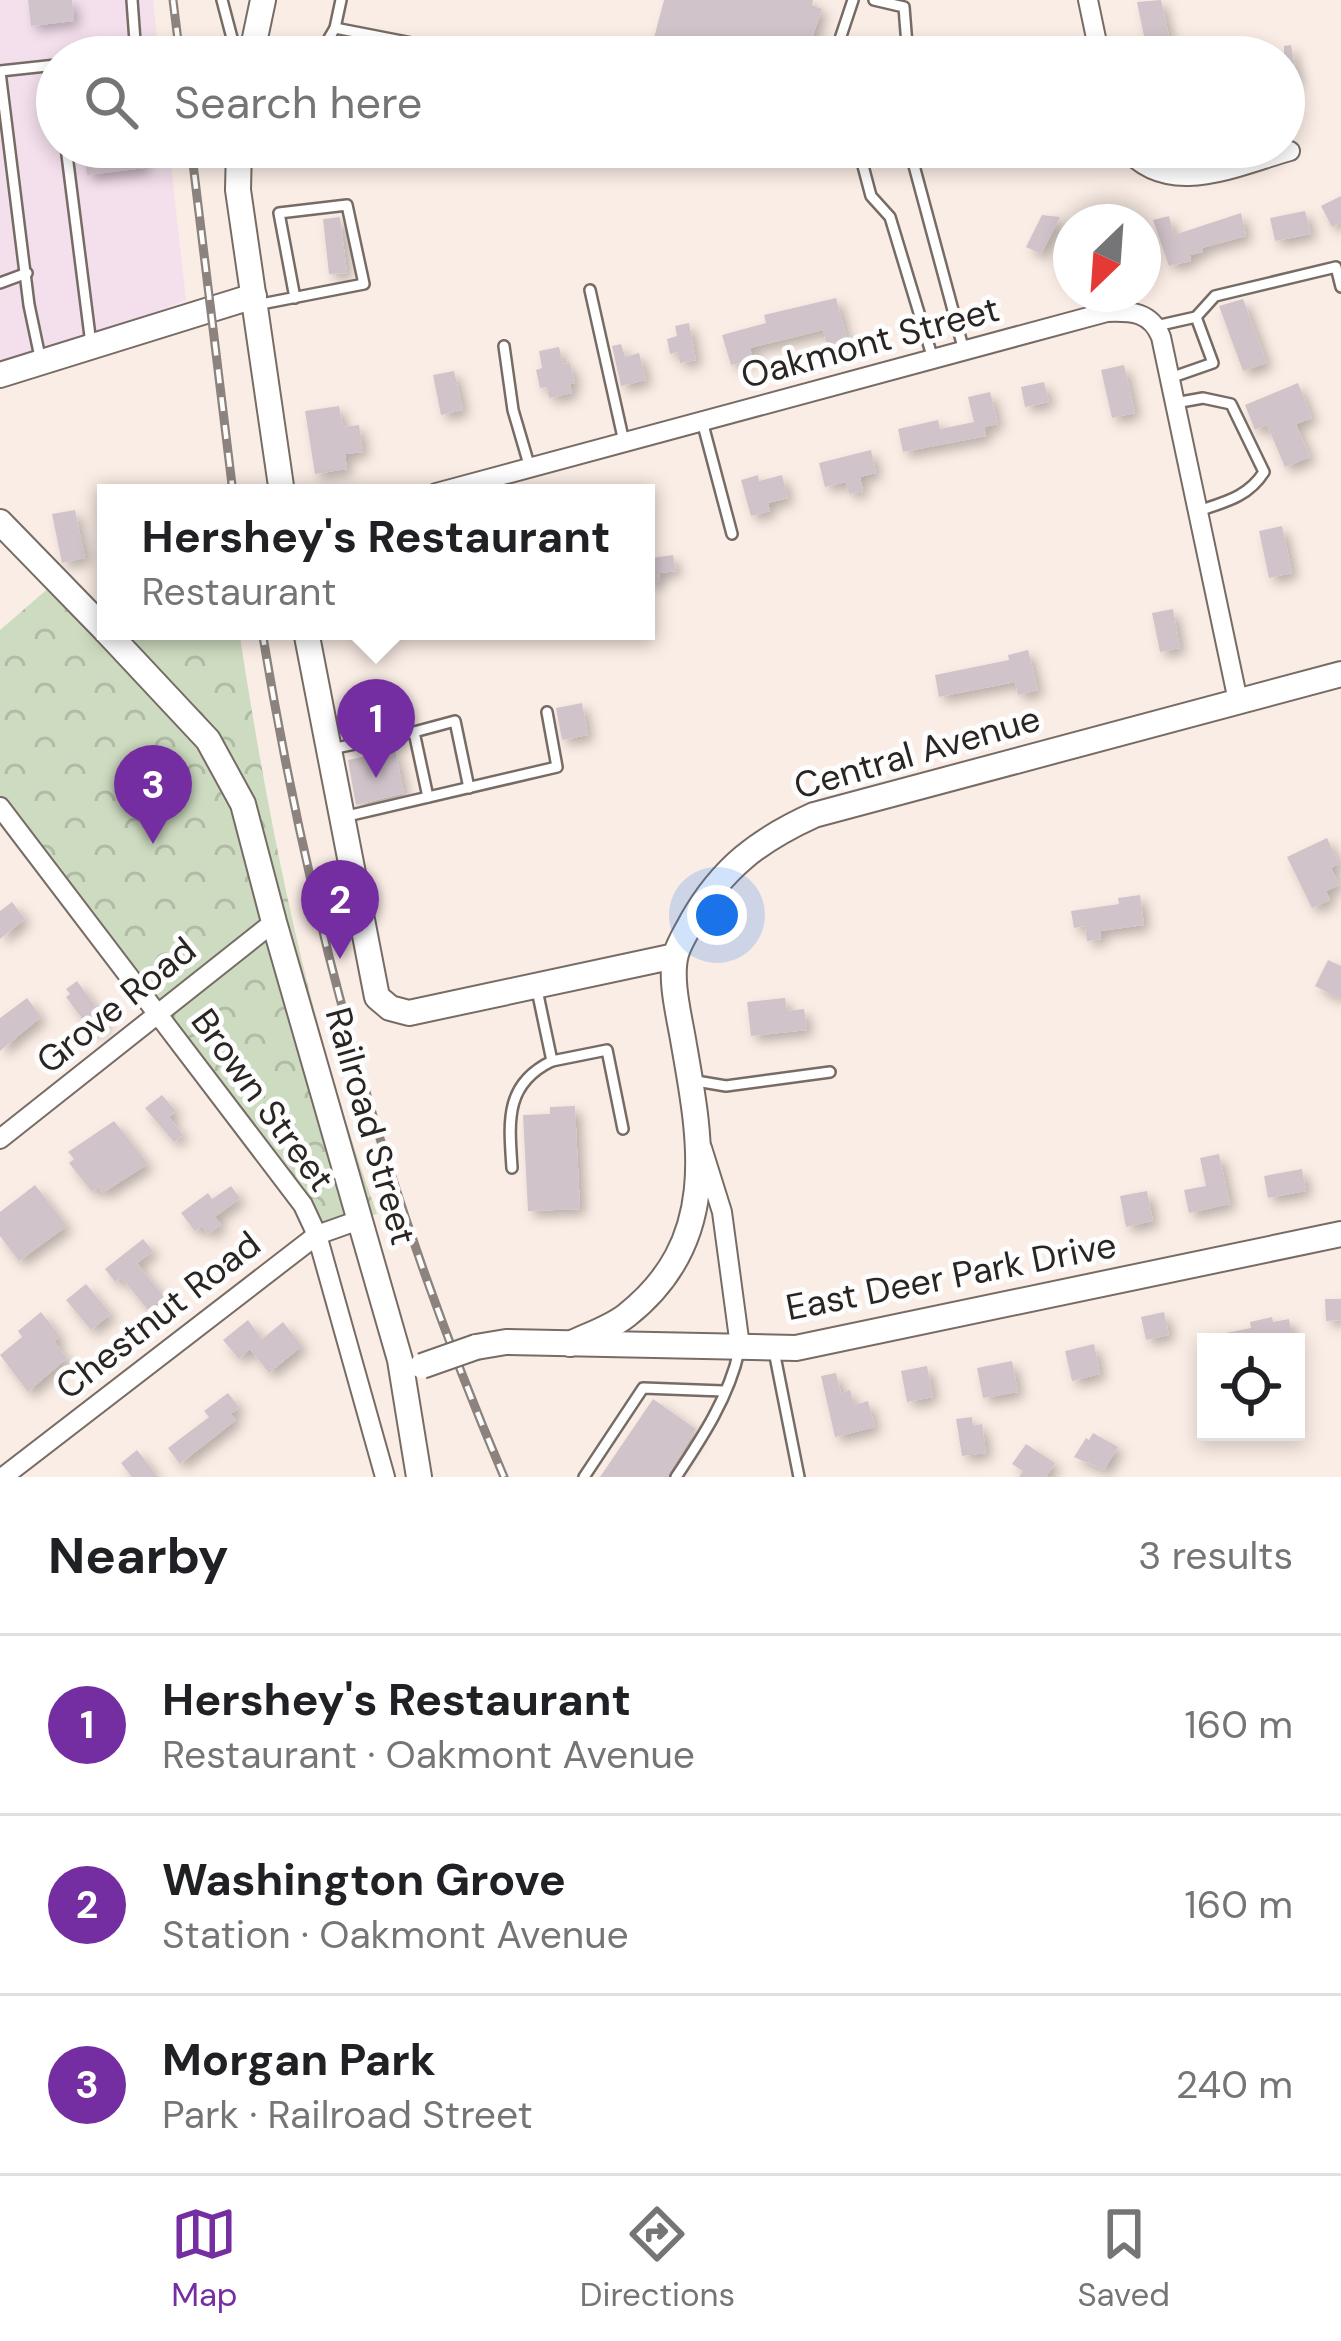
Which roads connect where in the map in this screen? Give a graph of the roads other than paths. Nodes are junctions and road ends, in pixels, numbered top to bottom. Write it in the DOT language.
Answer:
graph roads {
  1 [pos="132,0"];
  2 [pos="222,0"];
  3 [pos="263,0"];
  4 [pos="341,0"];
  5 [pos="853,0"];
  6 [pos="874,0"];
  7 [pos="1088,0"];
  8 [pos="335,28"];
  9 [pos="135,36"];
  10 [pos="240,36"];
  11 [pos="253,36"];
  12 [pos="330,36"];
  13 [pos="376,36"];
  14 [pos="841,36"];
  15 [pos="906,36"];
  16 [pos="1096,36"];
  17 [pos="36,68"];
  18 [pos="0,71"];
  19 [pos="69,168"];
  20 [pos="238,168"];
  21 [pos="864,168"];
  22 [pos="914,168"];
  23 [pos="1148,168"];
  24 [pos="1223,168"];
  25 [pos="0,190"];
  26 [pos="16,191"];
  27 [pos="27,273"];
  28 [pos="0,283"];
  29 [pos="1341,287"];
  30 [pos="590,290"];
  31 [pos="296,298"];
  32 [pos="255,301"];
  33 [pos="1196,317"];
  34 [pos="1156,326"];
  35 [pos="91,344"];
  36 [pos="503,346"];
  37 [pos="964,351"];
  38 [pos="933,359"];
  39 [pos="40,361"];
  40 [pos="0,375"];
  41 [pos="1170,378"];
  42 [pos="1175,403"];
  43 [pos="702,421"];
  44 [pos="624,442"];
  45 [pos="530,468"];
  46 [pos="281,484"];
  47 [pos="470,484"];
  48 [pos="1198,511"];
  49 [pos="0,522"];
  50 [pos="732,533"];
  51 [pos="97,622"];
  52 [pos="114,640"];
  53 [pos="308,640"];
  54 [pos="1341,674"];
  55 [pos="1238,701"];
  56 [pos="547,712"];
  57 [pos="414,732"];
  58 [pos="328,749"];
  59 [pos="469,788"];
  60 [pos="428,797"];
  61 [pos="0,807"];
  62 [pos="341,818"];
  63 [pos="274,922"];
  64 [pos="675,956"];
  65 [pos="536,985"];
  66 [pos="157,1011"];
  67 [pos="552,1061"];
  68 [pos="830,1072"];
  69 [pos="691,1081"];
  70 [pos="623,1130"];
  71 [pos="0,1139"];
  72 [pos="700,1144"];
  73 [pos="512,1168"];
  74 [pos="362,1219"];
  75 [pos="1341,1234"];
  76 [pos="317,1235"];
  77 [pos="570,1344"];
  78 [pos="740,1346"];
  79 [pos="772,1346"];
  80 [pos="413,1369"];
  81 [pos="723,1390"];
  82 [pos="3,1477"];
  83 [pos="385,1477"];
  84 [pos="418,1477"];
  85 [pos="584,1477"];
  86 [pos="676,1477"];
  87 [pos="799,1477"];
  1 -- 9 [label="lane"];
  2 -- 10 [label="lane"];
  3 -- 11 [label="street"];
  4 -- 8 [label="lane"];
  5 -- 14 [label="lane"];
  6 -- 15 [label="lane"];
  7 -- 16 [label="street"];
  8 -- 12 [label="lane"];
  8 -- 13 [label="lane"];
  17 -- 18 [label="lane"];
  18 -- 26 [label="lane"];
  19 -- 35 [label="lane"];
  20 -- 32 [label="street"];
  21 -- 38 [label="lane"];
  22 -- 37 [label="lane"];
  23 -- 24 [label="street"];
  25 -- 26 [label="lane"];
  26 -- 27 [label="lane"];
  27 -- 28 [label="lane"];
  27 -- 39 [label="lane"];
  29 -- 33 [label="lane"];
  30 -- 44 [label="lane"];
  31 -- 31 [label="lane"];
  31 -- 32 [label="lane"];
  32 -- 35 [label="street"];
  32 -- 46 [label="street"];
  33 -- 34 [label="lane"];
  33 -- 41 [label="lane"];
  34 -- 37 [label="street, Oakmont Street"];
  34 -- 41 [label="street"];
  35 -- 39 [label="street"];
  36 -- 45 [label="lane"];
  37 -- 38 [label="street, Oakmont Street"];
  38 -- 43 [label="street, Oakmont Street"];
  39 -- 40 [label="street"];
  41 -- 42 [label="street"];
  42 -- 48 [label="street"];
  42 -- 48 [label="lane"];
  43 -- 44 [label="street, Oakmont Street"];
  43 -- 50 [label="lane"];
  44 -- 45 [label="street, Oakmont Street"];
  45 -- 47 [label="street, Oakmont Street"];
  48 -- 55 [label="street"];
  49 -- 51 [label="street, Railroad Street"];
  52 -- 63 [label="street, Railroad Street"];
  53 -- 58 [label="street"];
  54 -- 55 [label="street, Central Avenue"];
  55 -- 64 [label="street, Central Avenue"];
  56 -- 59 [label="lane"];
  57 -- 58 [label="lane"];
  57 -- 59 [label="lane"];
  57 -- 60 [label="lane"];
  58 -- 62 [label="street"];
  59 -- 60 [label="lane"];
  60 -- 62 [label="lane"];
  61 -- 66 [label="street, Brown Street"];
  62 -- 65 [label="street"];
  63 -- 66 [label="street, Grove Road"];
  63 -- 74 [label="street, Railroad Street"];
  64 -- 65 [label="street"];
  64 -- 69 [label="street"];
  65 -- 67 [label="lane"];
  66 -- 71 [label="street, Grove Road"];
  66 -- 76 [label="street, Brown Street"];
  67 -- 70 [label="lane"];
  67 -- 73 [label="lane"];
  68 -- 69 [label="lane"];
  69 -- 72 [label="street"];
  72 -- 77 [label="street, East Deer Park Drive"];
  72 -- 78 [label="street"];
  74 -- 76 [label="street, Chestnut Road"];
  74 -- 80 [label="street, Railroad Street"];
  75 -- 79 [label="street, East Deer Park Drive"];
  76 -- 82 [label="street, Chestnut Road"];
  76 -- 83 [label="street, Brown Street"];
  77 -- 78 [label="street, East Deer Park Drive"];
  77 -- 80 [label="street, East Deer Park Drive, bridge"];
  78 -- 79 [label="street, East Deer Park Drive"];
  78 -- 81 [label="lane"];
  79 -- 87 [label="lane"];
  80 -- 84 [label="street, Railroad Street"];
  81 -- 85 [label="lane"];
  81 -- 86 [label="lane"];
}
